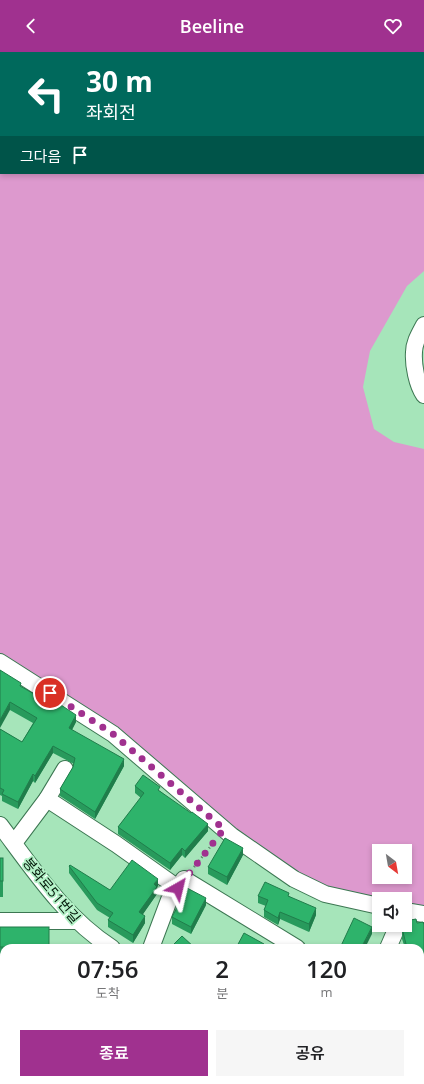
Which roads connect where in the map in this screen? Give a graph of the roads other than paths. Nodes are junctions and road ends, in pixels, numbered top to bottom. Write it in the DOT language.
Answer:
graph roads {
  1 [pos="424,325"];
  2 [pos="424,395"];
  3 [pos="0,662"];
  4 [pos="65,769"];
  5 [pos="47,799"];
  6 [pos="0,825"];
  7 [pos="14,844"];
  8 [pos="181,884"];
  9 [pos="372,905"];
  10 [pos="412,913"];
  11 [pos="424,914"];
  12 [pos="0,921"];
  13 [pos="76,921"];
  14 [pos="395,932"];
  15 [pos="106,944"];
  16 [pos="152,944"];
  17 [pos="290,944"];
  18 [pos="390,944"];
  1 -- 2 [label="lane"];
  3 -- 9 [label="lane"];
  4 -- 5 [label="lane"];
  5 -- 7 [label="lane"];
  5 -- 8 [label="lane"];
  6 -- 7 [label="lane, 봉화로51번길"];
  7 -- 13 [label="lane, 봉화로51번길"];
  8 -- 16 [label="lane"];
  8 -- 17 [label="lane"];
  10 -- 11 [label="lane"];
  12 -- 13 [label="lane"];
  13 -- 15 [label="lane, 봉화로51번길"];
  14 -- 18 [label="lane"];
}
